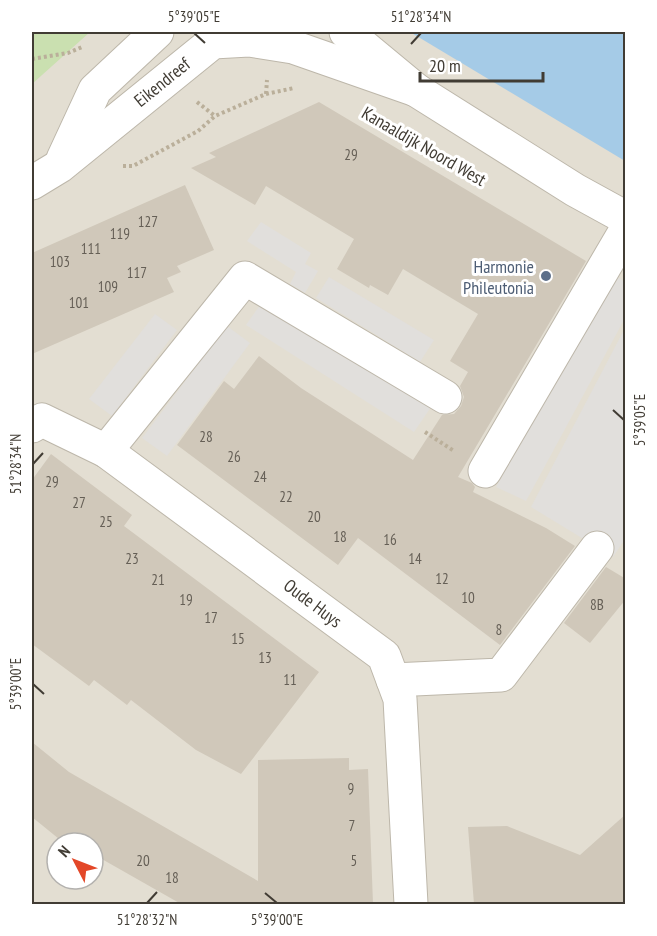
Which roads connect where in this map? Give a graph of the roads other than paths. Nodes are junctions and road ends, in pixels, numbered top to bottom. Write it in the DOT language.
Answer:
graph roads {
  1 [pos="157,32"];
  2 [pos="346,32"];
  3 [pos="208,35"];
  4 [pos="416,90"];
  5 [pos="60,166"];
  6 [pos="32,183"];
  7 [pos="626,218"];
  8 [pos="626,230"];
  9 [pos="445,397"];
  10 [pos="32,426"];
  11 [pos="106,451"];
  12 [pos="485,471"];
  13 [pos="597,548"];
  14 [pos="393,680"];
  15 [pos="411,904"];
  1 -- 5 [label="street"];
  2 -- 4 [label="street"];
  3 -- 4 [label="street, Eikendreef"];
  3 -- 5 [label="street, Eikendreef"];
  4 -- 7 [label="street"];
  5 -- 6 [label="street, Eikendreef"];
  8 -- 12 [label="street"];
  9 -- 11 [label="street"];
  10 -- 11 [label="street, Oude Huys"];
  11 -- 14 [label="street, Oude Huys"];
  13 -- 14 [label="street"];
  14 -- 15 [label="street, Oude Huys"];
}
